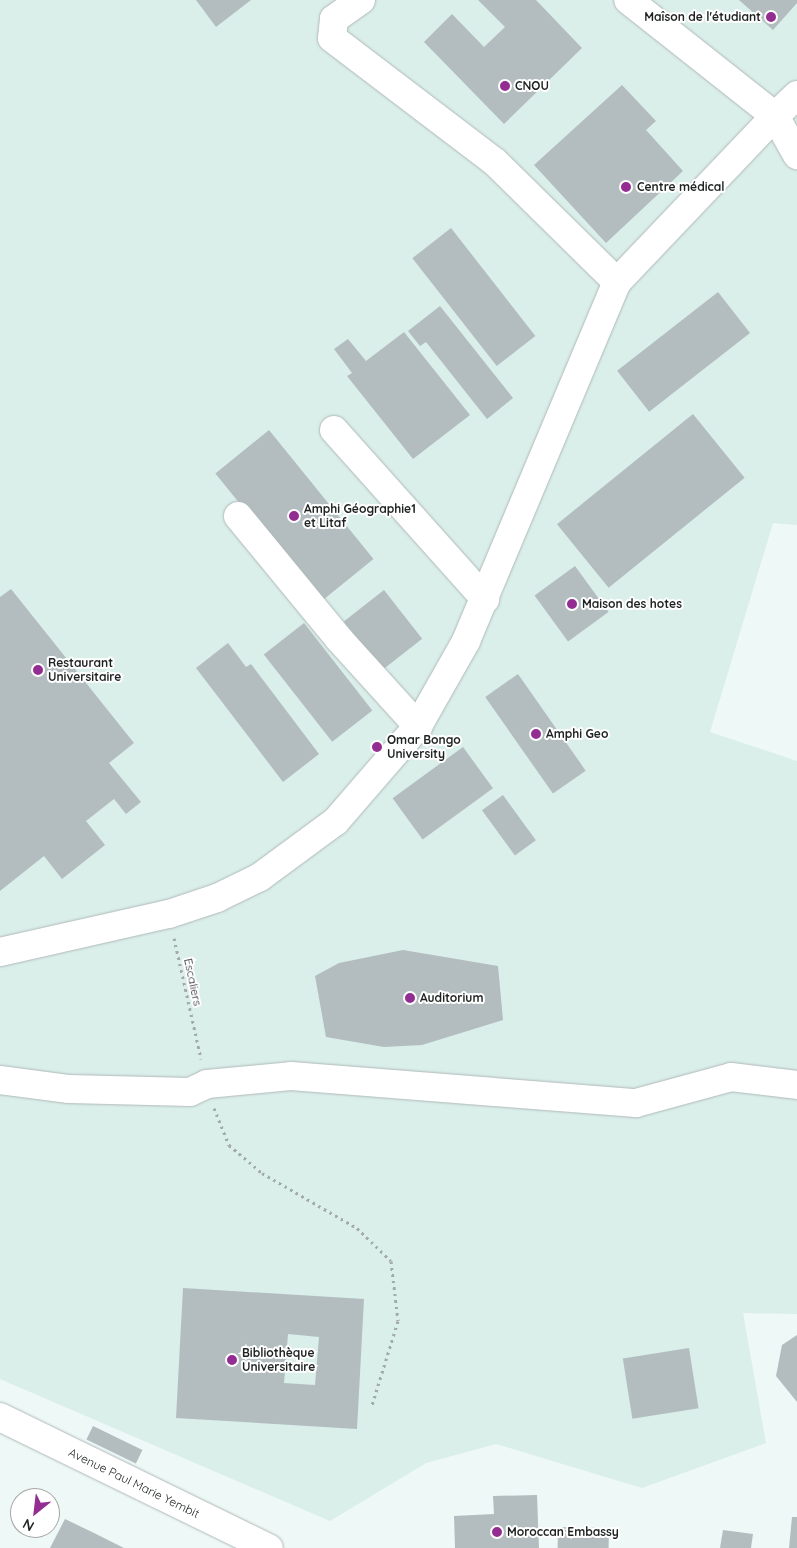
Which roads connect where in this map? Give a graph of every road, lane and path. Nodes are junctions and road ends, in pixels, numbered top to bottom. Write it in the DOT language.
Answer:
graph roads {
  1 [pos="361,0"];
  2 [pos="628,0"];
  3 [pos="797,95"];
  4 [pos="774,116"];
  5 [pos="797,155"];
  6 [pos="617,282"];
  7 [pos="334,430"];
  8 [pos="238,516"];
  9 [pos="484,599"];
  10 [pos="418,726"];
  11 [pos="169,914"];
  12 [pos="0,952"];
  13 [pos="200,1053"];
  14 [pos="0,1080"];
  15 [pos="207,1084"];
  16 [pos="797,1085"];
  17 [pos="372,1406"];
  18 [pos="0,1418"];
  19 [pos="268,1548"];
  1 -- 6 [label="main road"];
  2 -- 4 [label="main road"];
  3 -- 4 [label="main road"];
  4 -- 5 [label="main road"];
  4 -- 6 [label="main road"];
  6 -- 9 [label="main road"];
  7 -- 9 [label="main road"];
  8 -- 10 [label="main road"];
  9 -- 10 [label="main road"];
  10 -- 11 [label="main road"];
  11 -- 12 [label="main road"];
  11 -- 13 [label="path, Escaliers"];
  14 -- 15 [label="main road"];
  15 -- 16 [label="main road"];
  15 -- 17 [label="path"];
  18 -- 19 [label="main road, Avenue Paul Marie Yembit"];
}
